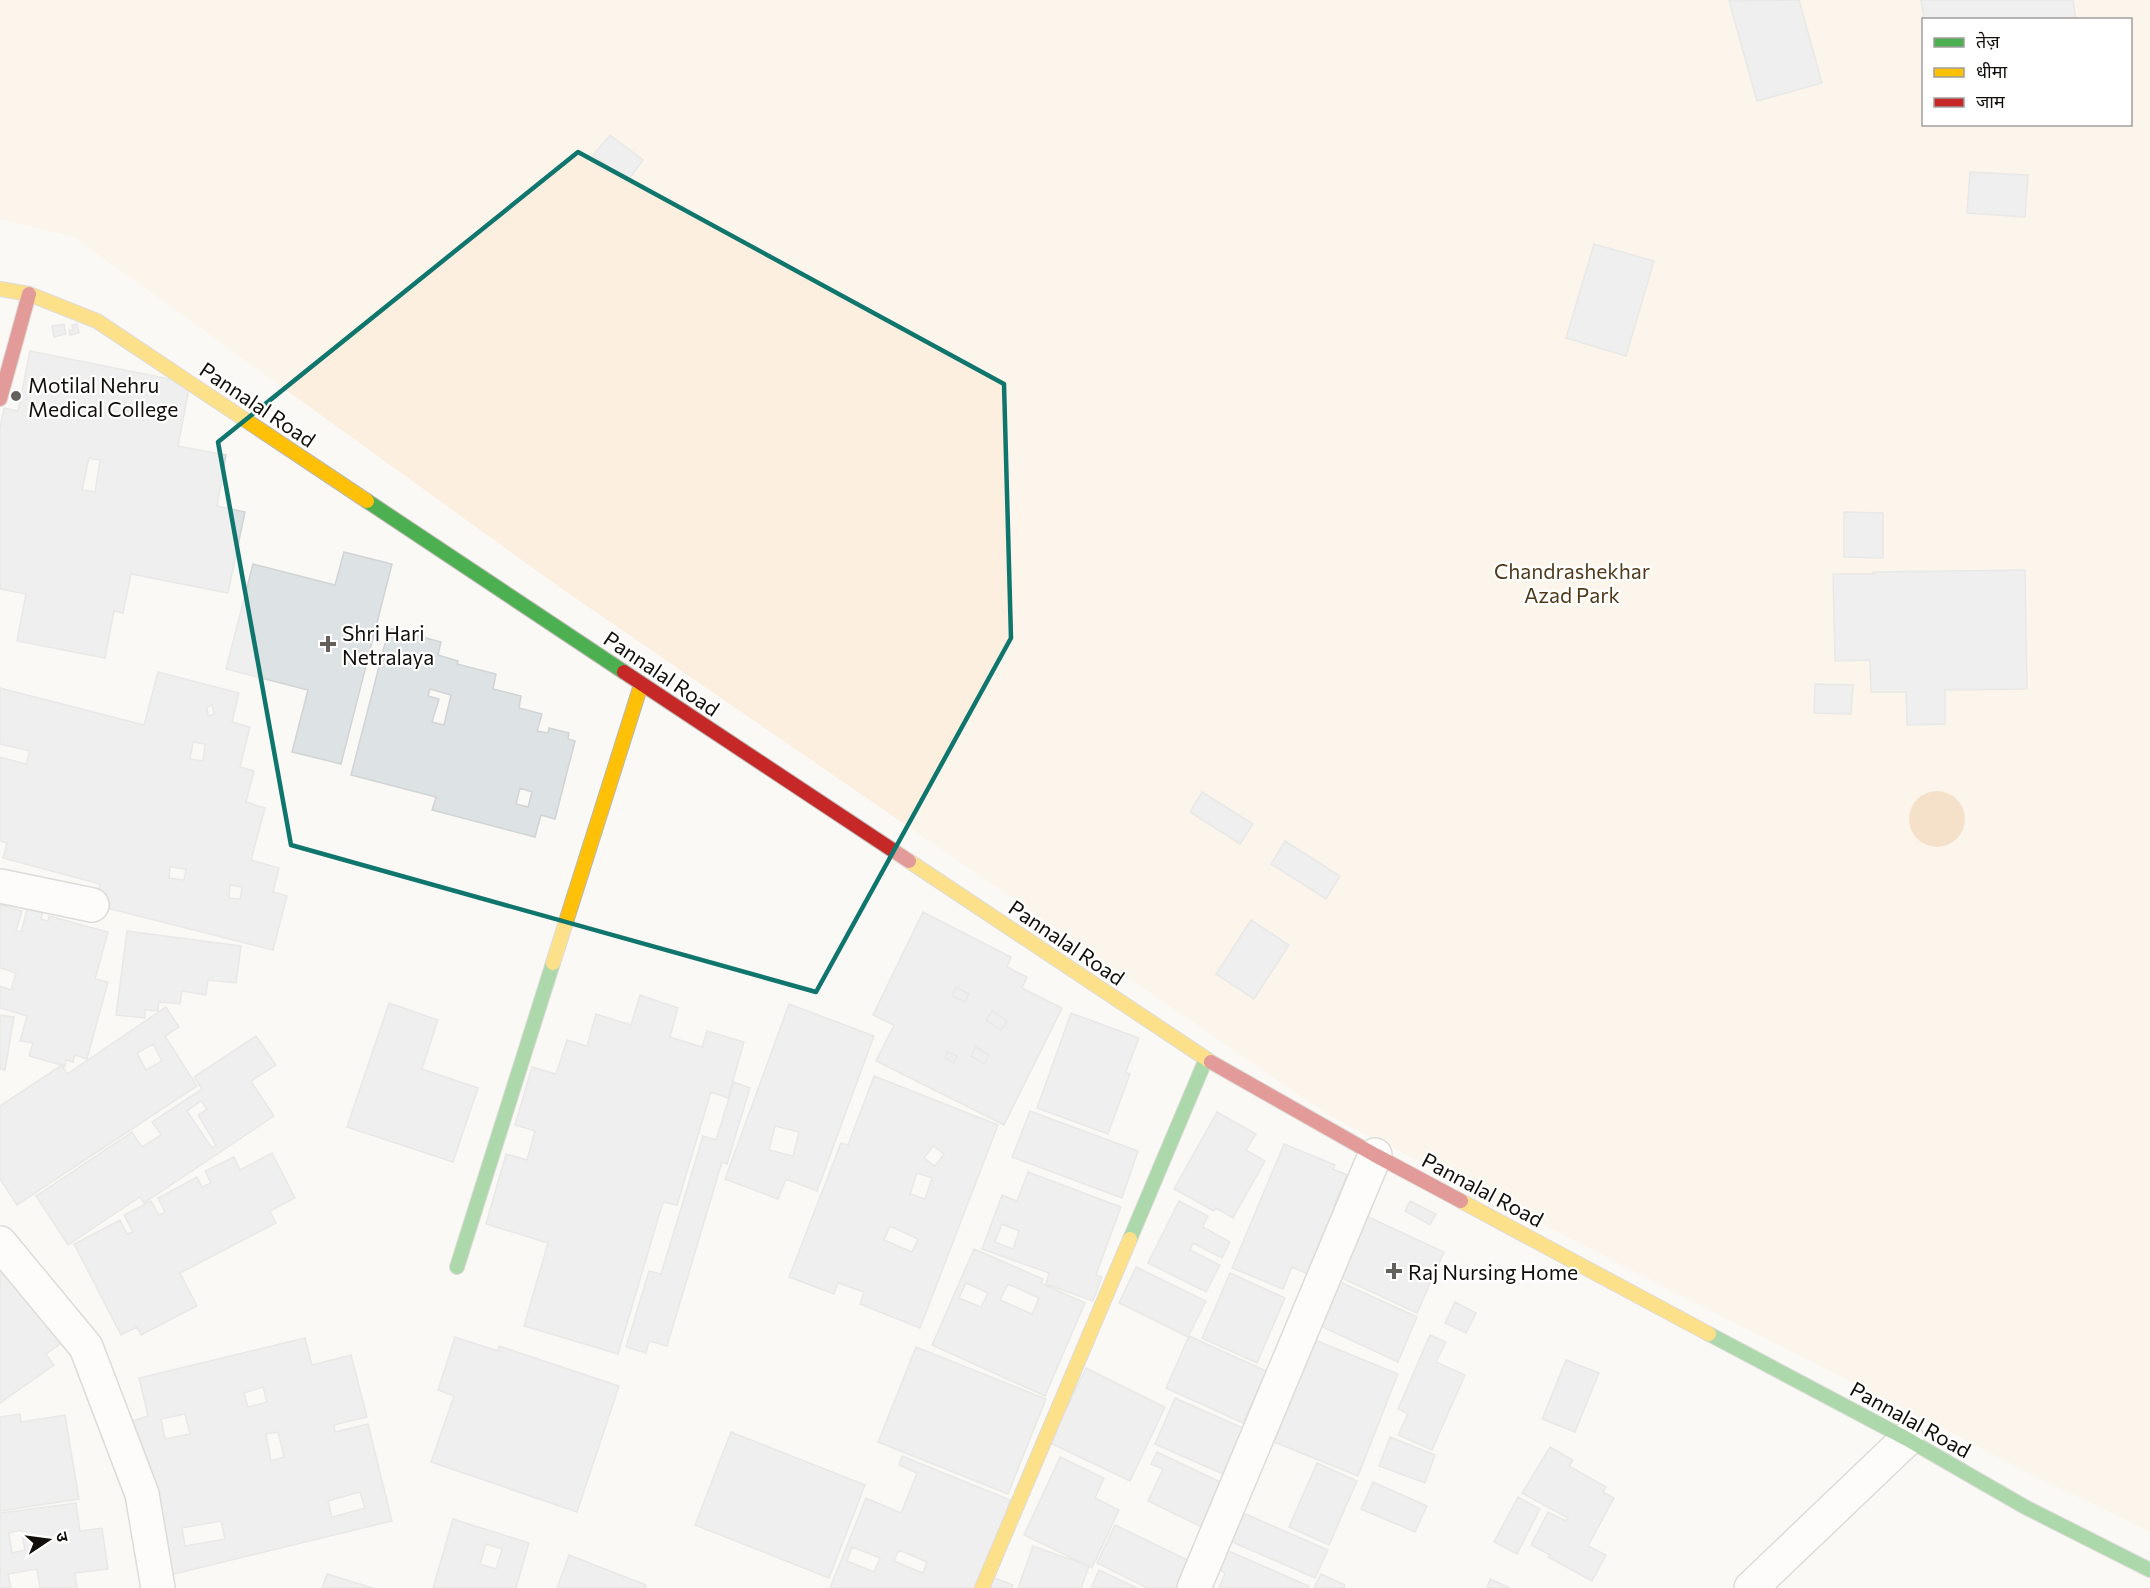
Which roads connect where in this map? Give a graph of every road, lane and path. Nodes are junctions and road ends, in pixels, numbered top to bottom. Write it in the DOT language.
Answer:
graph roads {
  1 [pos="0,289"];
  2 [pos="29,294"];
  3 [pos="0,399"];
  4 [pos="641,685"];
  5 [pos="0,886"];
  6 [pos="92,904"];
  7 [pos="1206,1059"];
  8 [pos="1375,1155"];
  9 [pos="0,1243"];
  10 [pos="457,1267"];
  11 [pos="1907,1439"];
  12 [pos="2150,1570"];
  13 [pos="158,1588"];
  14 [pos="982,1588"];
  15 [pos="1194,1588"];
  16 [pos="1751,1588"];
  1 -- 2 [label="street, Pannalal Road"];
  2 -- 3 [label="street"];
  2 -- 4 [label="street, Pannalal Road"];
  4 -- 7 [label="street, Pannalal Road"];
  4 -- 10 [label="street"];
  5 -- 6 [label="street"];
  7 -- 8 [label="street, Pannalal Road"];
  7 -- 14 [label="street"];
  8 -- 11 [label="street, Pannalal Road"];
  8 -- 15 [label="street"];
  9 -- 13 [label="street"];
  11 -- 12 [label="street, Pannalal Road"];
  11 -- 16 [label="street"];
}
